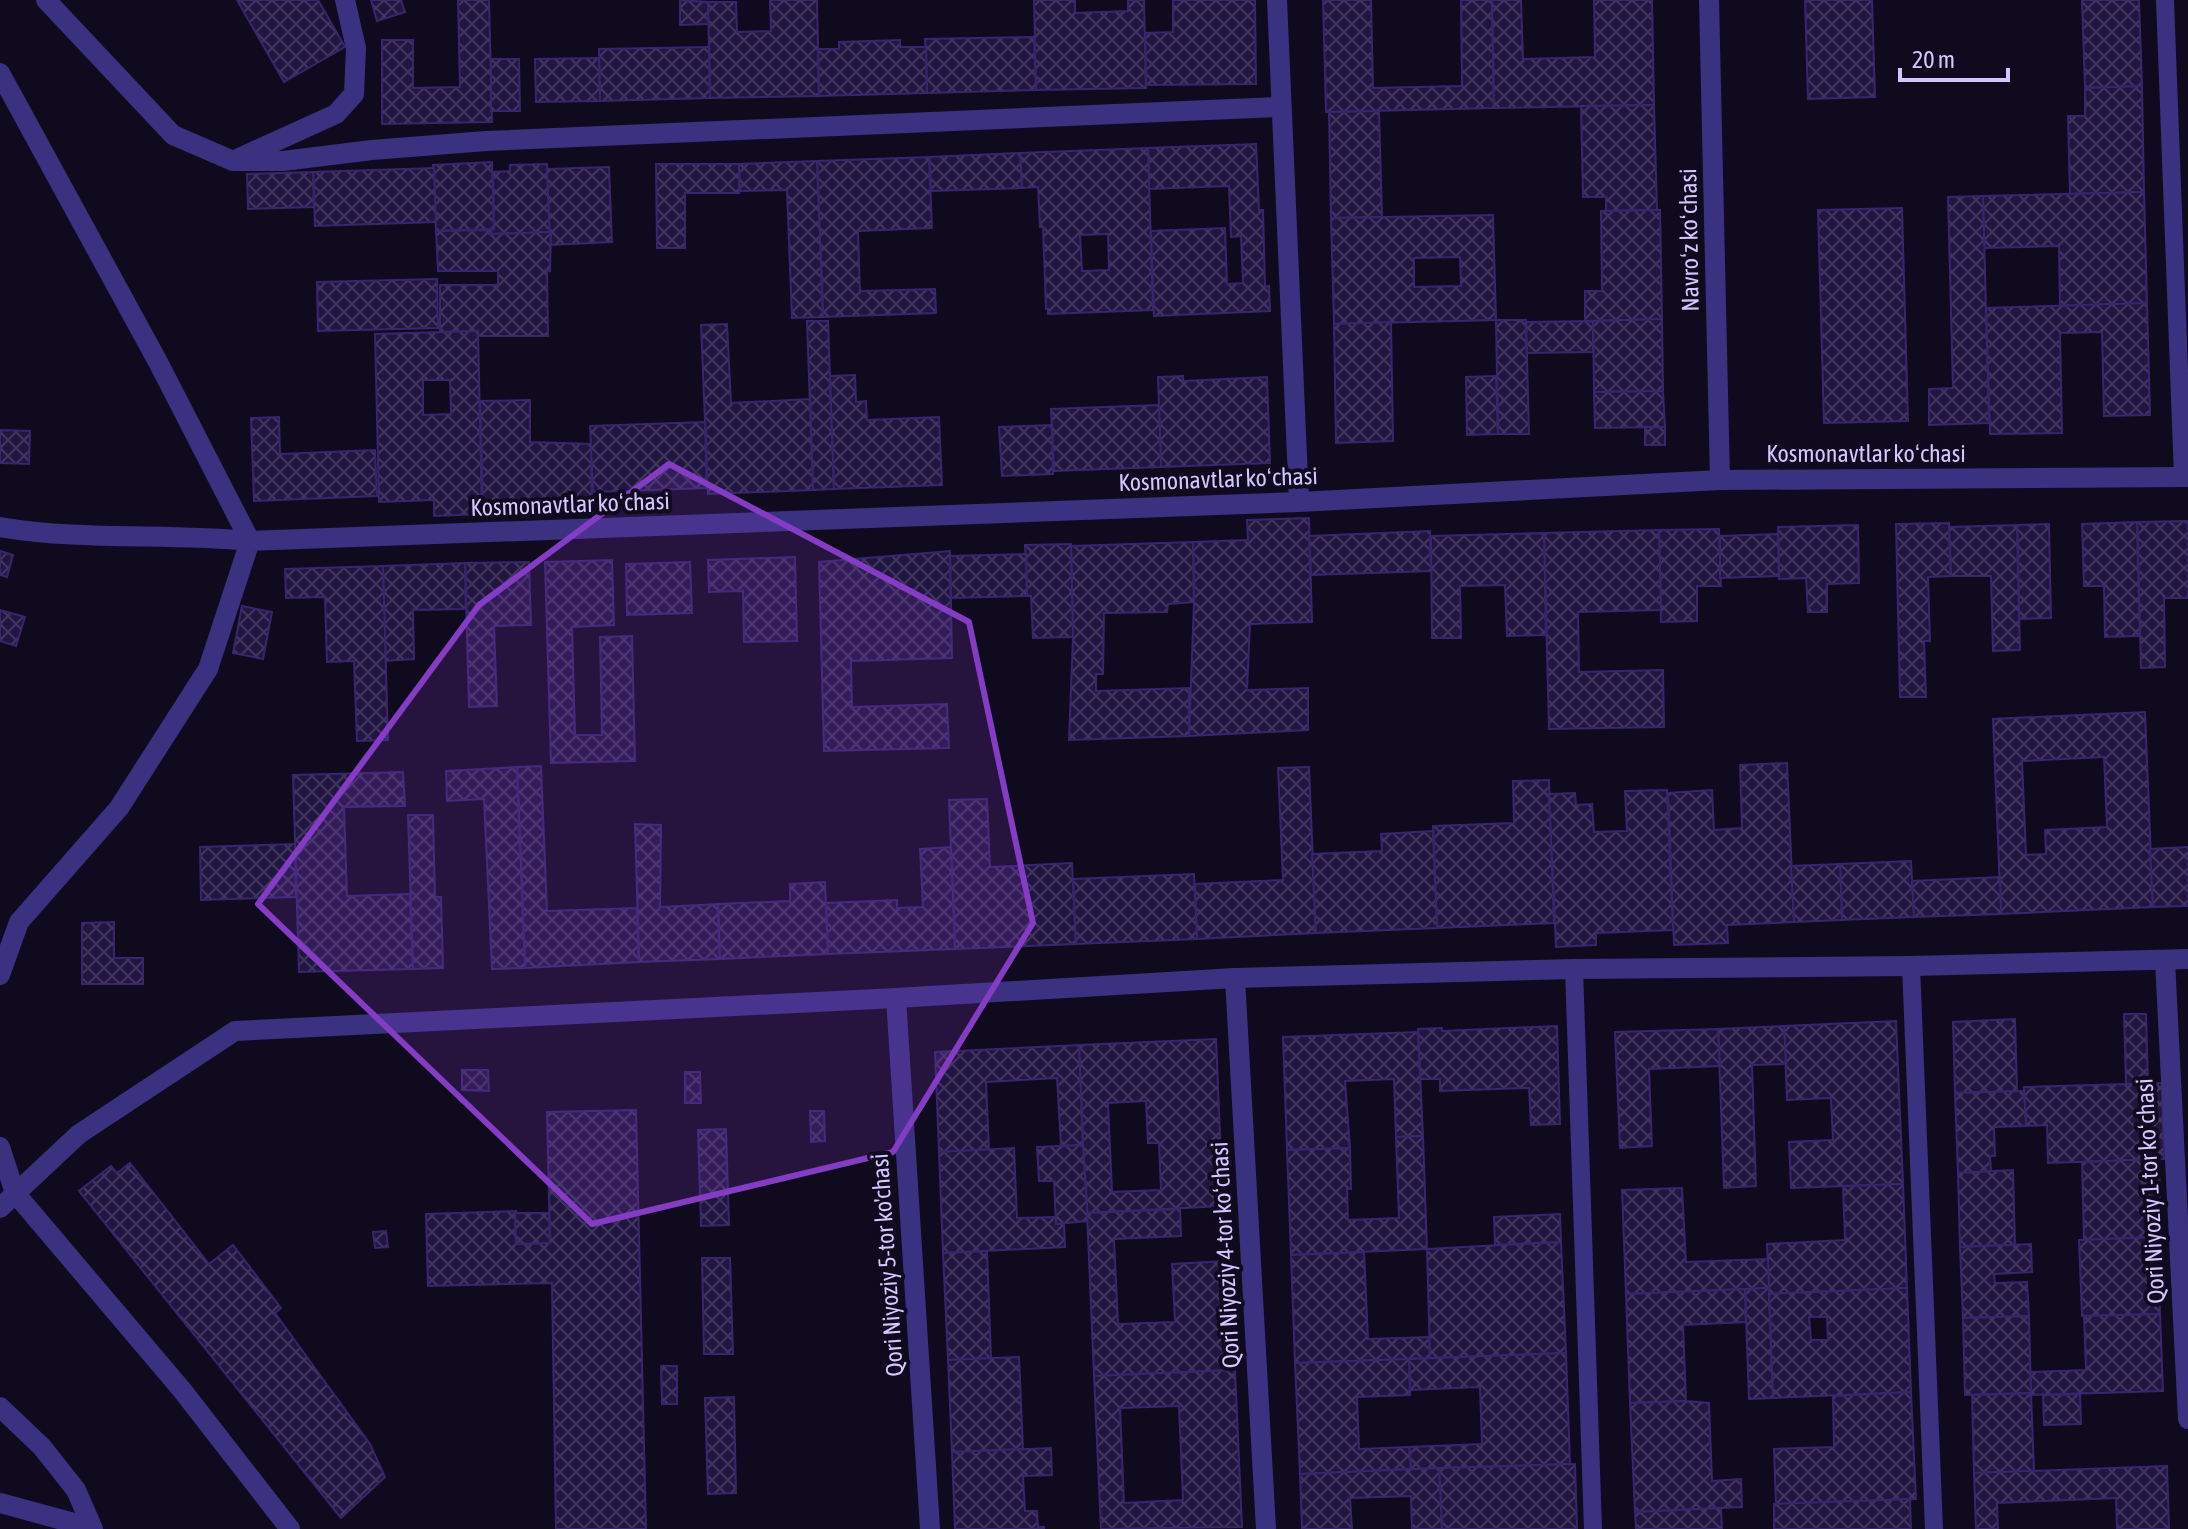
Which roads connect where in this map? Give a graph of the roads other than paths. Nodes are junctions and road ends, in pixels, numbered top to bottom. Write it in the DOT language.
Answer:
graph roads {
  1 [pos="46,0"];
  2 [pos="345,0"];
  3 [pos="1277,0"];
  4 [pos="1709,0"];
  5 [pos="2165,0"];
  6 [pos="0,73"];
  7 [pos="1280,107"];
  8 [pos="233,161"];
  9 [pos="2186,477"];
  10 [pos="1720,480"];
  11 [pos="1299,502"];
  12 [pos="0,527"];
  13 [pos="250,541"];
  14 [pos="2188,959"];
  15 [pos="2165,960"];
  16 [pos="1911,966"];
  17 [pos="1574,969"];
  18 [pos="0,975"];
  19 [pos="1235,978"];
  20 [pos="896,998"];
  21 [pos="0,1147"];
  22 [pos="15,1193"];
  23 [pos="0,1208"];
  24 [pos="0,1407"];
  25 [pos="2188,1419"];
  26 [pos="0,1503"];
  27 [pos="93,1528"];
  28 [pos="290,1529"];
  29 [pos="930,1529"];
  30 [pos="1266,1529"];
  31 [pos="1593,1529"];
  32 [pos="1934,1529"];
  1 -- 8 [label="street"];
  2 -- 8 [label="street"];
  3 -- 7 [label="street"];
  4 -- 10 [label="street, Navroʻz koʻchasi"];
  5 -- 9 [label="lane"];
  6 -- 13 [label="street"];
  7 -- 8 [label="street"];
  7 -- 11 [label="street"];
  9 -- 10 [label="street, Kosmonavtlar koʻchasi"];
  10 -- 11 [label="street, Kosmonavtlar koʻchasi"];
  11 -- 13 [label="street, Kosmonavtlar koʻchasi"];
  12 -- 13 [label="street, Kosmonavtlar koʻchasi"];
  13 -- 18 [label="street"];
  14 -- 15 [label="street"];
  15 -- 16 [label="street"];
  15 -- 25 [label="street, Qori Niyoziy 1-tor koʻchasi"];
  16 -- 17 [label="street"];
  16 -- 32 [label="lane"];
  17 -- 19 [label="street"];
  17 -- 31 [label="lane"];
  19 -- 20 [label="street"];
  19 -- 30 [label="street, Qori Niyoziy 4-tor koʻchasi"];
  20 -- 22 [label="street"];
  20 -- 29 [label="street, Qori Niyoziy 5-tor ko'chasi"];
  21 -- 22 [label="street"];
  22 -- 23 [label="street"];
  22 -- 28 [label="street"];
  24 -- 27 [label="street"];
  26 -- 27 [label="street"];
}
